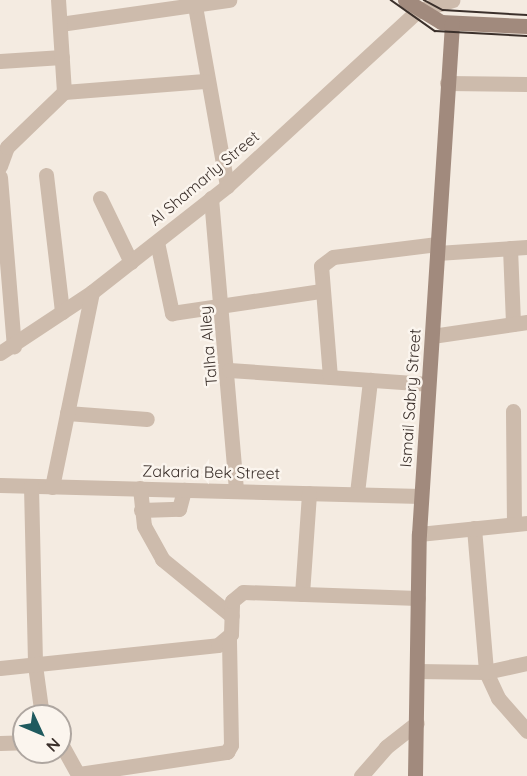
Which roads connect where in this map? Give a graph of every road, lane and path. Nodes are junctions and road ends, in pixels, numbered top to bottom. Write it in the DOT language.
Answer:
graph roads {
  1 [pos="58,0"];
  2 [pos="229,0"];
  3 [pos="405,0"];
  4 [pos="452,0"];
  5 [pos="169,4"];
  6 [pos="195,6"];
  7 [pos="417,11"];
  8 [pos="60,24"];
  9 [pos="452,24"];
  10 [pos="527,26"];
  11 [pos="62,57"];
  12 [pos="0,61"];
  13 [pos="205,81"];
  14 [pos="447,83"];
  15 [pos="527,84"];
  16 [pos="64,92"];
  17 [pos="0,166"];
  18 [pos="46,175"];
  19 [pos="0,177"];
  20 [pos="227,186"];
  21 [pos="100,198"];
  22 [pos="211,198"];
  23 [pos="158,242"];
  24 [pos="527,247"];
  25 [pos="437,248"];
  26 [pos="510,248"];
  27 [pos="131,262"];
  28 [pos="321,291"];
  29 [pos="92,292"];
  30 [pos="222,305"];
  31 [pos="62,312"];
  32 [pos="520,323"];
  33 [pos="432,336"];
  34 [pos="7,349"];
  35 [pos="229,370"];
  36 [pos="330,377"];
  37 [pos="370,380"];
  38 [pos="428,384"];
  39 [pos="513,411"];
  40 [pos="67,413"];
  41 [pos="147,419"];
  42 [pos="520,474"];
  43 [pos="0,486"];
  44 [pos="31,486"];
  45 [pos="52,487"];
  46 [pos="140,488"];
  47 [pos="184,490"];
  48 [pos="236,491"];
  49 [pos="309,493"];
  50 [pos="357,493"];
  51 [pos="421,496"];
  52 [pos="141,510"];
  53 [pos="521,523"];
  54 [pos="474,528"];
  55 [pos="419,534"];
  56 [pos="302,594"];
  57 [pos="417,598"];
  58 [pos="232,616"];
  59 [pos="229,638"];
  60 [pos="527,663"];
  61 [pos="35,665"];
  62 [pos="0,668"];
  63 [pos="417,671"];
  64 [pos="486,672"];
  65 [pos="40,704"];
  66 [pos="417,723"];
  67 [pos="527,731"];
  68 [pos="79,775"];
  69 [pos="361,776"];
  70 [pos="415,776"];
  1 -- 8 [label="street"];
  2 -- 6 [label="street"];
  3 -- 7 [label="main road"];
  4 -- 7 [label="street"];
  5 -- 6 [label="street"];
  5 -- 8 [label="street"];
  6 -- 13 [label="street"];
  7 -- 9 [label="main road"];
  7 -- 20 [label="street, Al Shamarly Street"];
  8 -- 11 [label="street"];
  9 -- 10 [label="main road"];
  9 -- 14 [label="main road, Ismail Sabry Street"];
  11 -- 12 [label="street"];
  11 -- 16 [label="street"];
  13 -- 16 [label="street"];
  13 -- 20 [label="street"];
  14 -- 15 [label="street"];
  14 -- 25 [label="main road, Ismail Sabry Street"];
  16 -- 17 [label="street"];
  18 -- 31 [label="street"];
  19 -- 34 [label="street"];
  20 -- 22 [label="street, Al Shamarly Street"];
  21 -- 27 [label="street"];
  22 -- 23 [label="street, Al Shamarly Street"];
  22 -- 30 [label="street, Talha Alley"];
  23 -- 27 [label="street, Al Shamarly Street"];
  23 -- 30 [label="street"];
  24 -- 26 [label="street"];
  25 -- 26 [label="street"];
  25 -- 28 [label="street"];
  25 -- 33 [label="main road, Ismail Sabry Street"];
  26 -- 32 [label="street"];
  27 -- 29 [label="street, Al Shamarly Street"];
  28 -- 30 [label="street"];
  28 -- 36 [label="street"];
  29 -- 31 [label="street, Al Shamarly Street"];
  29 -- 40 [label="street"];
  30 -- 35 [label="street, Talha Alley"];
  31 -- 34 [label="street, Al Shamarly Street"];
  32 -- 33 [label="street"];
  33 -- 38 [label="main road, Ismail Sabry Street"];
  35 -- 36 [label="street"];
  35 -- 48 [label="street, Talha Alley"];
  36 -- 37 [label="street"];
  37 -- 38 [label="street"];
  37 -- 50 [label="street"];
  38 -- 51 [label="main road, Ismail Sabry Street"];
  39 -- 42 [label="street"];
  40 -- 41 [label="street"];
  40 -- 45 [label="street"];
  42 -- 53 [label="street"];
  43 -- 44 [label="street, Zakaria Bek Street"];
  44 -- 45 [label="street, Zakaria Bek Street"];
  44 -- 61 [label="street"];
  45 -- 46 [label="street, Zakaria Bek Street"];
  46 -- 47 [label="street, Zakaria Bek Street"];
  46 -- 52 [label="street"];
  47 -- 48 [label="street, Zakaria Bek Street"];
  47 -- 52 [label="street"];
  48 -- 49 [label="street, Zakaria Bek Street"];
  49 -- 50 [label="street, Zakaria Bek Street"];
  49 -- 56 [label="street"];
  50 -- 51 [label="street, Zakaria Bek Street"];
  51 -- 55 [label="main road, Ismail Sabry Street"];
  52 -- 58 [label="street"];
  53 -- 54 [label="street"];
  54 -- 55 [label="street"];
  54 -- 64 [label="street"];
  55 -- 57 [label="main road, Ismail Sabry Street"];
  56 -- 57 [label="street"];
  56 -- 58 [label="street"];
  57 -- 63 [label="main road, Ismail Sabry Street"];
  58 -- 59 [label="street"];
  59 -- 61 [label="street"];
  59 -- 68 [label="street"];
  60 -- 64 [label="street"];
  61 -- 62 [label="street"];
  61 -- 65 [label="street"];
  63 -- 64 [label="street"];
  63 -- 66 [label="main road, Ismail Sabry Street"];
  64 -- 67 [label="street"];
  66 -- 69 [label="street"];
  66 -- 70 [label="main road, Ismail Sabry Street"];
}
